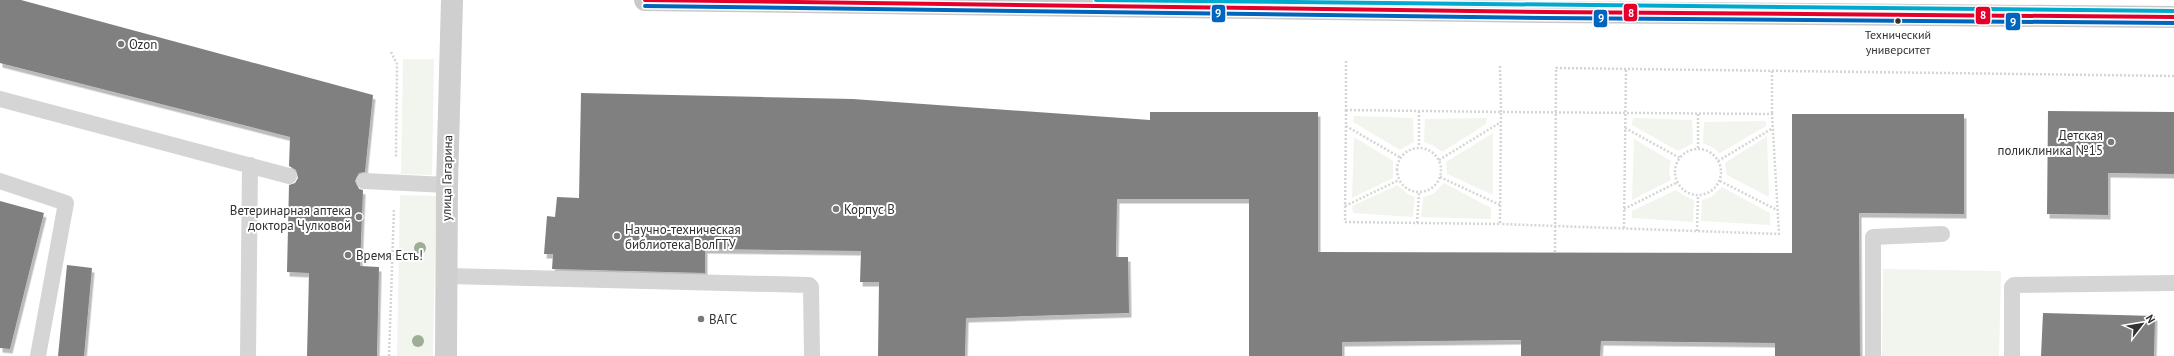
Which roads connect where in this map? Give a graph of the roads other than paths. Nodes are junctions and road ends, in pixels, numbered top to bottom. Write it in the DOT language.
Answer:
graph roads {
  1 [pos="452,0"];
  2 [pos="645,0"];
  3 [pos="2174,17"];
  4 [pos="0,99"];
  5 [pos="250,165"];
  6 [pos="289,176"];
  7 [pos="0,181"];
  8 [pos="364,181"];
  9 [pos="447,186"];
  10 [pos="1942,234"];
  11 [pos="446,276"];
  12 [pos="2174,283"];
  13 [pos="38,356"];
  14 [pos="248,356"];
  15 [pos="446,356"];
  16 [pos="812,356"];
  17 [pos="1872,356"];
  18 [pos="2012,356"];
  1 -- 9 [label="street, улица Гагарина"];
  2 -- 3 [label="main road"];
  4 -- 5 [label="lane"];
  5 -- 6 [label="lane"];
  5 -- 14 [label="lane"];
  7 -- 13 [label="lane"];
  8 -- 9 [label="lane"];
  9 -- 11 [label="street, улица Гагарина"];
  10 -- 17 [label="lane"];
  11 -- 15 [label="street, улица Гагарина"];
  11 -- 16 [label="lane"];
  12 -- 18 [label="lane"];
}
